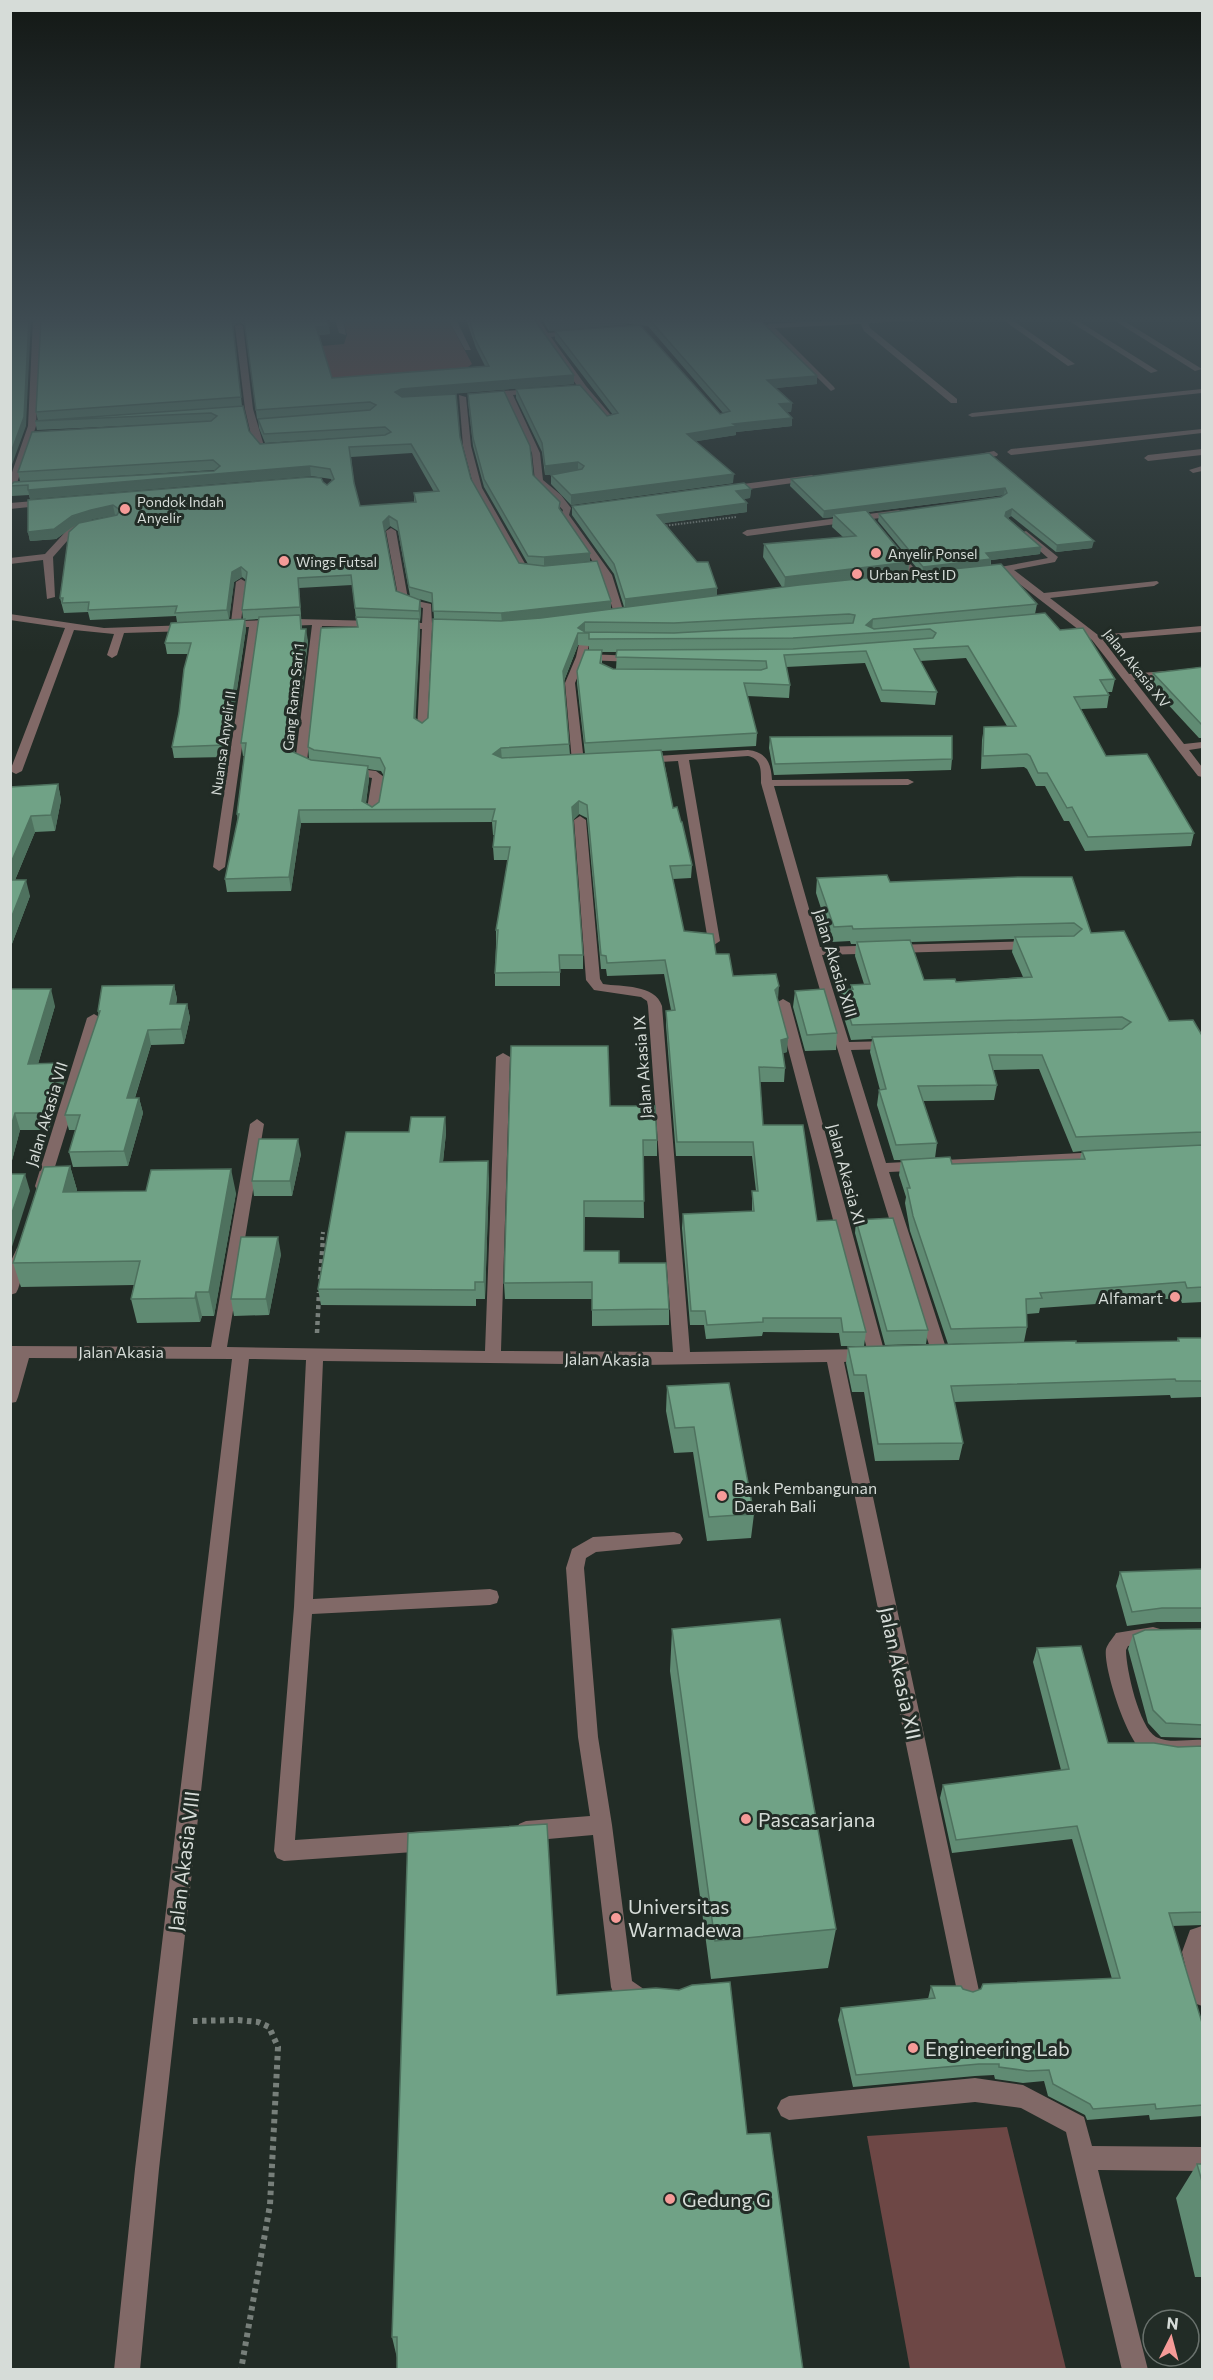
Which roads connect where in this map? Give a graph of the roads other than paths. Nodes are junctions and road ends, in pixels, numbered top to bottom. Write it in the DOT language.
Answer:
graph roads {
  1 [pos="31,430"];
  2 [pos="254,430"];
  3 [pos="465,430"];
  4 [pos="525,430"];
  5 [pos="1203,431"];
  6 [pos="39,436"];
  7 [pos="28,437"];
  8 [pos="277,449"];
  9 [pos="1011,452"];
  10 [pos="1203,452"];
  11 [pos="994,454"];
  12 [pos="1148,458"];
  13 [pos="960,459"];
  14 [pos="822,477"];
  15 [pos="24,486"];
  16 [pos="11,489"];
  17 [pos="719,490"];
  18 [pos="58,502"];
  19 [pos="10,506"];
  20 [pos="579,508"];
  21 [pos="568,510"];
  22 [pos="912,511"];
  23 [pos="868,517"];
  24 [pos="92,524"];
  25 [pos="876,526"];
  26 [pos="1019,528"];
  27 [pos="392,531"];
  28 [pos="747,533"];
  29 [pos="890,544"];
  30 [pos="48,557"];
  31 [pos="10,561"];
  32 [pos="601,565"];
  33 [pos="586,567"];
  34 [pos="1008,570"];
  35 [pos="544,571"];
  36 [pos="974,574"];
  37 [pos="930,579"];
  38 [pos="241,582"];
  39 [pos="1154,583"];
  40 [pos="1041,596"];
  41 [pos="50,597"];
  42 [pos="630,612"];
  43 [pos="10,617"];
  44 [pos="586,618"];
  45 [pos="316,622"];
  46 [pos="255,623"];
  47 [pos="236,624"];
  48 [pos="425,626"];
  49 [pos="462,627"];
  50 [pos="70,628"];
  51 [pos="1203,629"];
  52 [pos="120,631"];
  53 [pos="1096,638"];
  54 [pos="112,655"];
  55 [pos="581,657"];
  56 [pos="642,658"];
  57 [pos="1203,671"];
  58 [pos="1127,677"];
  59 [pos="422,731"];
  60 [pos="1203,745"];
  61 [pos="1181,748"];
  62 [pos="683,758"];
  63 [pos="625,760"];
  64 [pos="578,762"];
  65 [pos="16,771"];
  66 [pos="1203,774"];
  67 [pos="908,782"];
  68 [pos="767,783"];
  69 [pos="372,816"];
  70 [pos="580,820"];
  71 [pos="219,867"];
  72 [pos="714,941"];
  73 [pos="1048,945"];
  74 [pos="813,951"];
  75 [pos="783,1003"];
  76 [pos="94,1018"];
  77 [pos="903,1045"];
  78 [pos="843,1046"];
  79 [pos="502,1057"];
  80 [pos="257,1124"];
  81 [pos="1112,1157"];
  82 [pos="879,1168"];
  83 [pos="38,1199"];
  84 [pos="28,1233"];
  85 [pos="10,1289"];
  86 [pos="16,1352"];
  87 [pos="218,1353"];
  88 [pos="241,1353"];
  89 [pos="315,1354"];
  90 [pos="877,1354"];
  91 [pos="898,1354"];
  92 [pos="919,1354"];
  93 [pos="834,1355"];
  94 [pos="493,1357"];
  95 [pos="682,1359"];
  96 [pos="10,1397"];
  97 [pos="674,1539"];
  98 [pos="490,1597"];
  99 [pos="303,1607"];
  100 [pos="1168,1634"];
  101 [pos="1203,1749"];
  102 [pos="602,1825"];
  103 [pos="510,1832"];
  104 [pos="442,1840"];
  105 [pos="1203,1937"];
  106 [pos="968,1991"];
  107 [pos="1203,1995"];
  108 [pos="658,2006"];
  109 [pos="789,2108"];
  110 [pos="1083,2158"];
  111 [pos="1203,2159"];
  112 [pos="127,2370"];
  113 [pos="1135,2370"];
  1 -- 7 [label="street"];
  2 -- 8 [label="street"];
  3 -- 35 [label="street"];
  4 -- 21 [label="street"];
  5 -- 9 [label="street"];
  6 -- 7 [label="street"];
  7 -- 16 [label="street"];
  10 -- 12 [label="street"];
  11 -- 13 [label="street"];
  14 -- 17 [label="street"];
  15 -- 16 [label="street"];
  18 -- 19 [label="street"];
  20 -- 21 [label="street"];
  21 -- 32 [label="street"];
  22 -- 23 [label="street"];
  23 -- 25 [label="street"];
  23 -- 28 [label="street"];
  24 -- 30 [label="street"];
  26 -- 34 [label="street"];
  27 -- 48 [label="street"];
  29 -- 37 [label="street"];
  30 -- 31 [label="street"];
  30 -- 41 [label="street"];
  32 -- 33 [label="street"];
  32 -- 42 [label="street"];
  34 -- 36 [label="street"];
  34 -- 40 [label="street, Jalan Akasia XV"];
  38 -- 47 [label="street"];
  39 -- 40 [label="street"];
  40 -- 53 [label="street, Jalan Akasia XV"];
  43 -- 50 [label="street"];
  44 -- 55 [label="street"];
  45 -- 46 [label="street"];
  45 -- 48 [label="street"];
  45 -- 69 [label="street, Gang Rama Sari 1"];
  46 -- 47 [label="street"];
  46 -- 71 [label="street, Nuansa Anyelir II"];
  47 -- 52 [label="street"];
  48 -- 49 [label="street"];
  48 -- 59 [label="street"];
  50 -- 52 [label="street"];
  50 -- 65 [label="street"];
  51 -- 53 [label="street"];
  52 -- 54 [label="street"];
  53 -- 58 [label="street, Jalan Akasia XV"];
  55 -- 56 [label="street"];
  55 -- 64 [label="street"];
  57 -- 58 [label="street"];
  58 -- 61 [label="street, Jalan Akasia XV"];
  60 -- 61 [label="street"];
  61 -- 66 [label="street, Jalan Akasia XV"];
  62 -- 63 [label="street, Jalan Akasia XIII"];
  62 -- 68 [label="street, Jalan Akasia XIII"];
  62 -- 72 [label="street"];
  67 -- 68 [label="street"];
  68 -- 74 [label="street, Jalan Akasia XIII"];
  70 -- 95 [label="street, Jalan Akasia IX"];
  73 -- 74 [label="street"];
  74 -- 78 [label="street, Jalan Akasia XIII"];
  75 -- 90 [label="street, Jalan Akasia XI"];
  76 -- 83 [label="street, Jalan Akasia VII"];
  77 -- 78 [label="street"];
  78 -- 82 [label="street, Jalan Akasia XIII"];
  79 -- 94 [label="street"];
  80 -- 87 [label="street"];
  81 -- 82 [label="street"];
  82 -- 92 [label="street, Jalan Akasia XIII"];
  84 -- 85 [label="street"];
  86 -- 87 [label="street, Jalan Akasia"];
  86 -- 96 [label="street"];
  87 -- 88 [label="street, Jalan Akasia"];
  88 -- 89 [label="street, Jalan Akasia"];
  88 -- 112 [label="street, Jalan Akasia VIII"];
  89 -- 94 [label="street, Jalan Akasia"];
  89 -- 99 [label="street"];
  90 -- 91 [label="street, Jalan Akasia"];
  90 -- 93 [label="street, Jalan Akasia"];
  93 -- 95 [label="street, Jalan Akasia"];
  93 -- 106 [label="street, Jalan Akasia XII"];
  94 -- 95 [label="street, Jalan Akasia"];
  97 -- 102 [label="street"];
  98 -- 99 [label="street"];
  99 -- 104 [label="street"];
  100 -- 101 [label="street"];
  102 -- 103 [label="street"];
  102 -- 108 [label="street"];
  105 -- 107 [label="street"];
  109 -- 110 [label="street"];
  110 -- 111 [label="street"];
  110 -- 113 [label="street"];
}
